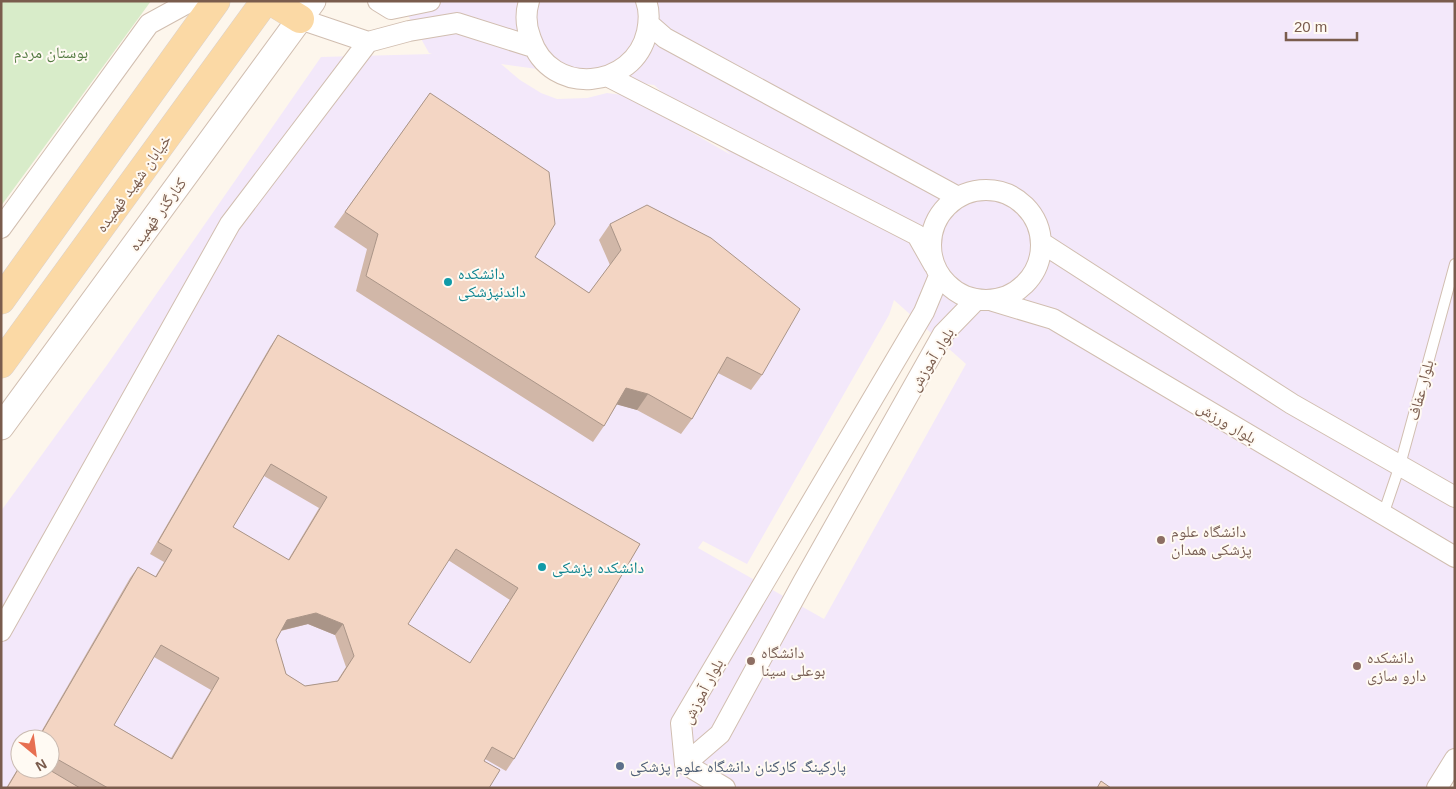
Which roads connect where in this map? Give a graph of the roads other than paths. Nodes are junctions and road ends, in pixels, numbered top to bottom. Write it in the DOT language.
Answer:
graph roads {
  1 [pos="191,1"];
  2 [pos="216,1"];
  3 [pos="264,1"];
  4 [pos="271,1"];
  5 [pos="378,1"];
  6 [pos="430,1"];
  7 [pos="529,1"];
  8 [pos="646,1"];
  9 [pos="307,10"];
  10 [pos="649,24"];
  11 [pos="368,42"];
  12 [pos="533,47"];
  13 [pos="607,76"];
  14 [pos="958,197"];
  15 [pos="1,228"];
  16 [pos="1042,244"];
  17 [pos="1455,264"];
  18 [pos="936,271"];
  19 [pos="1,300"];
  20 [pos="985,300"];
  21 [pos="1,364"];
  22 [pos="1,427"];
  23 [pos="1400,465"];
  24 [pos="1455,497"];
  25 [pos="1383,514"];
  26 [pos="1455,557"];
  27 [pos="775,565"];
  28 [pos="803,582"];
  29 [pos="1,631"];
  30 [pos="1455,758"];
  31 [pos="685,764"];
  32 [pos="725,788"];
  33 [pos="1437,788"];
  1 -- 15 [label="street"];
  2 -- 19 [label="main road"];
  3 -- 21 [label="main road, خیابان شهید فهمیده"];
  4 -- 9 [label="main road"];
  5 -- 6 [label="street"];
  7 -- 12 [label="street"];
  8 -- 10 [label="street"];
  9 -- 11 [label="street"];
  9 -- 22 [label="street, کنارگذر فهمیده"];
  10 -- 13 [label="street"];
  10 -- 14 [label="street"];
  11 -- 12 [label="street"];
  11 -- 29 [label="street"];
  12 -- 13 [label="street"];
  13 -- 18 [label="street"];
  14 -- 16 [label="street"];
  14 -- 18 [label="street"];
  16 -- 20 [label="street"];
  16 -- 23 [label="street"];
  17 -- 23 [label="lane, بلوار عفاف"];
  18 -- 20 [label="street"];
  18 -- 27 [label="street, بلوار آموزش"];
  20 -- 25 [label="street, بلوار ورزش"];
  20 -- 28 [label="street, بلوار آموزش"];
  23 -- 24 [label="street"];
  23 -- 25 [label="lane, بلوار عفاف"];
  25 -- 26 [label="street, بلوار ورزش"];
  27 -- 28 [label="street"];
  27 -- 31 [label="street, بلوار آموزش"];
  28 -- 31 [label="street, بلوار آموزش"];
  30 -- 33 [label="street"];
  31 -- 32 [label="street"];
}
